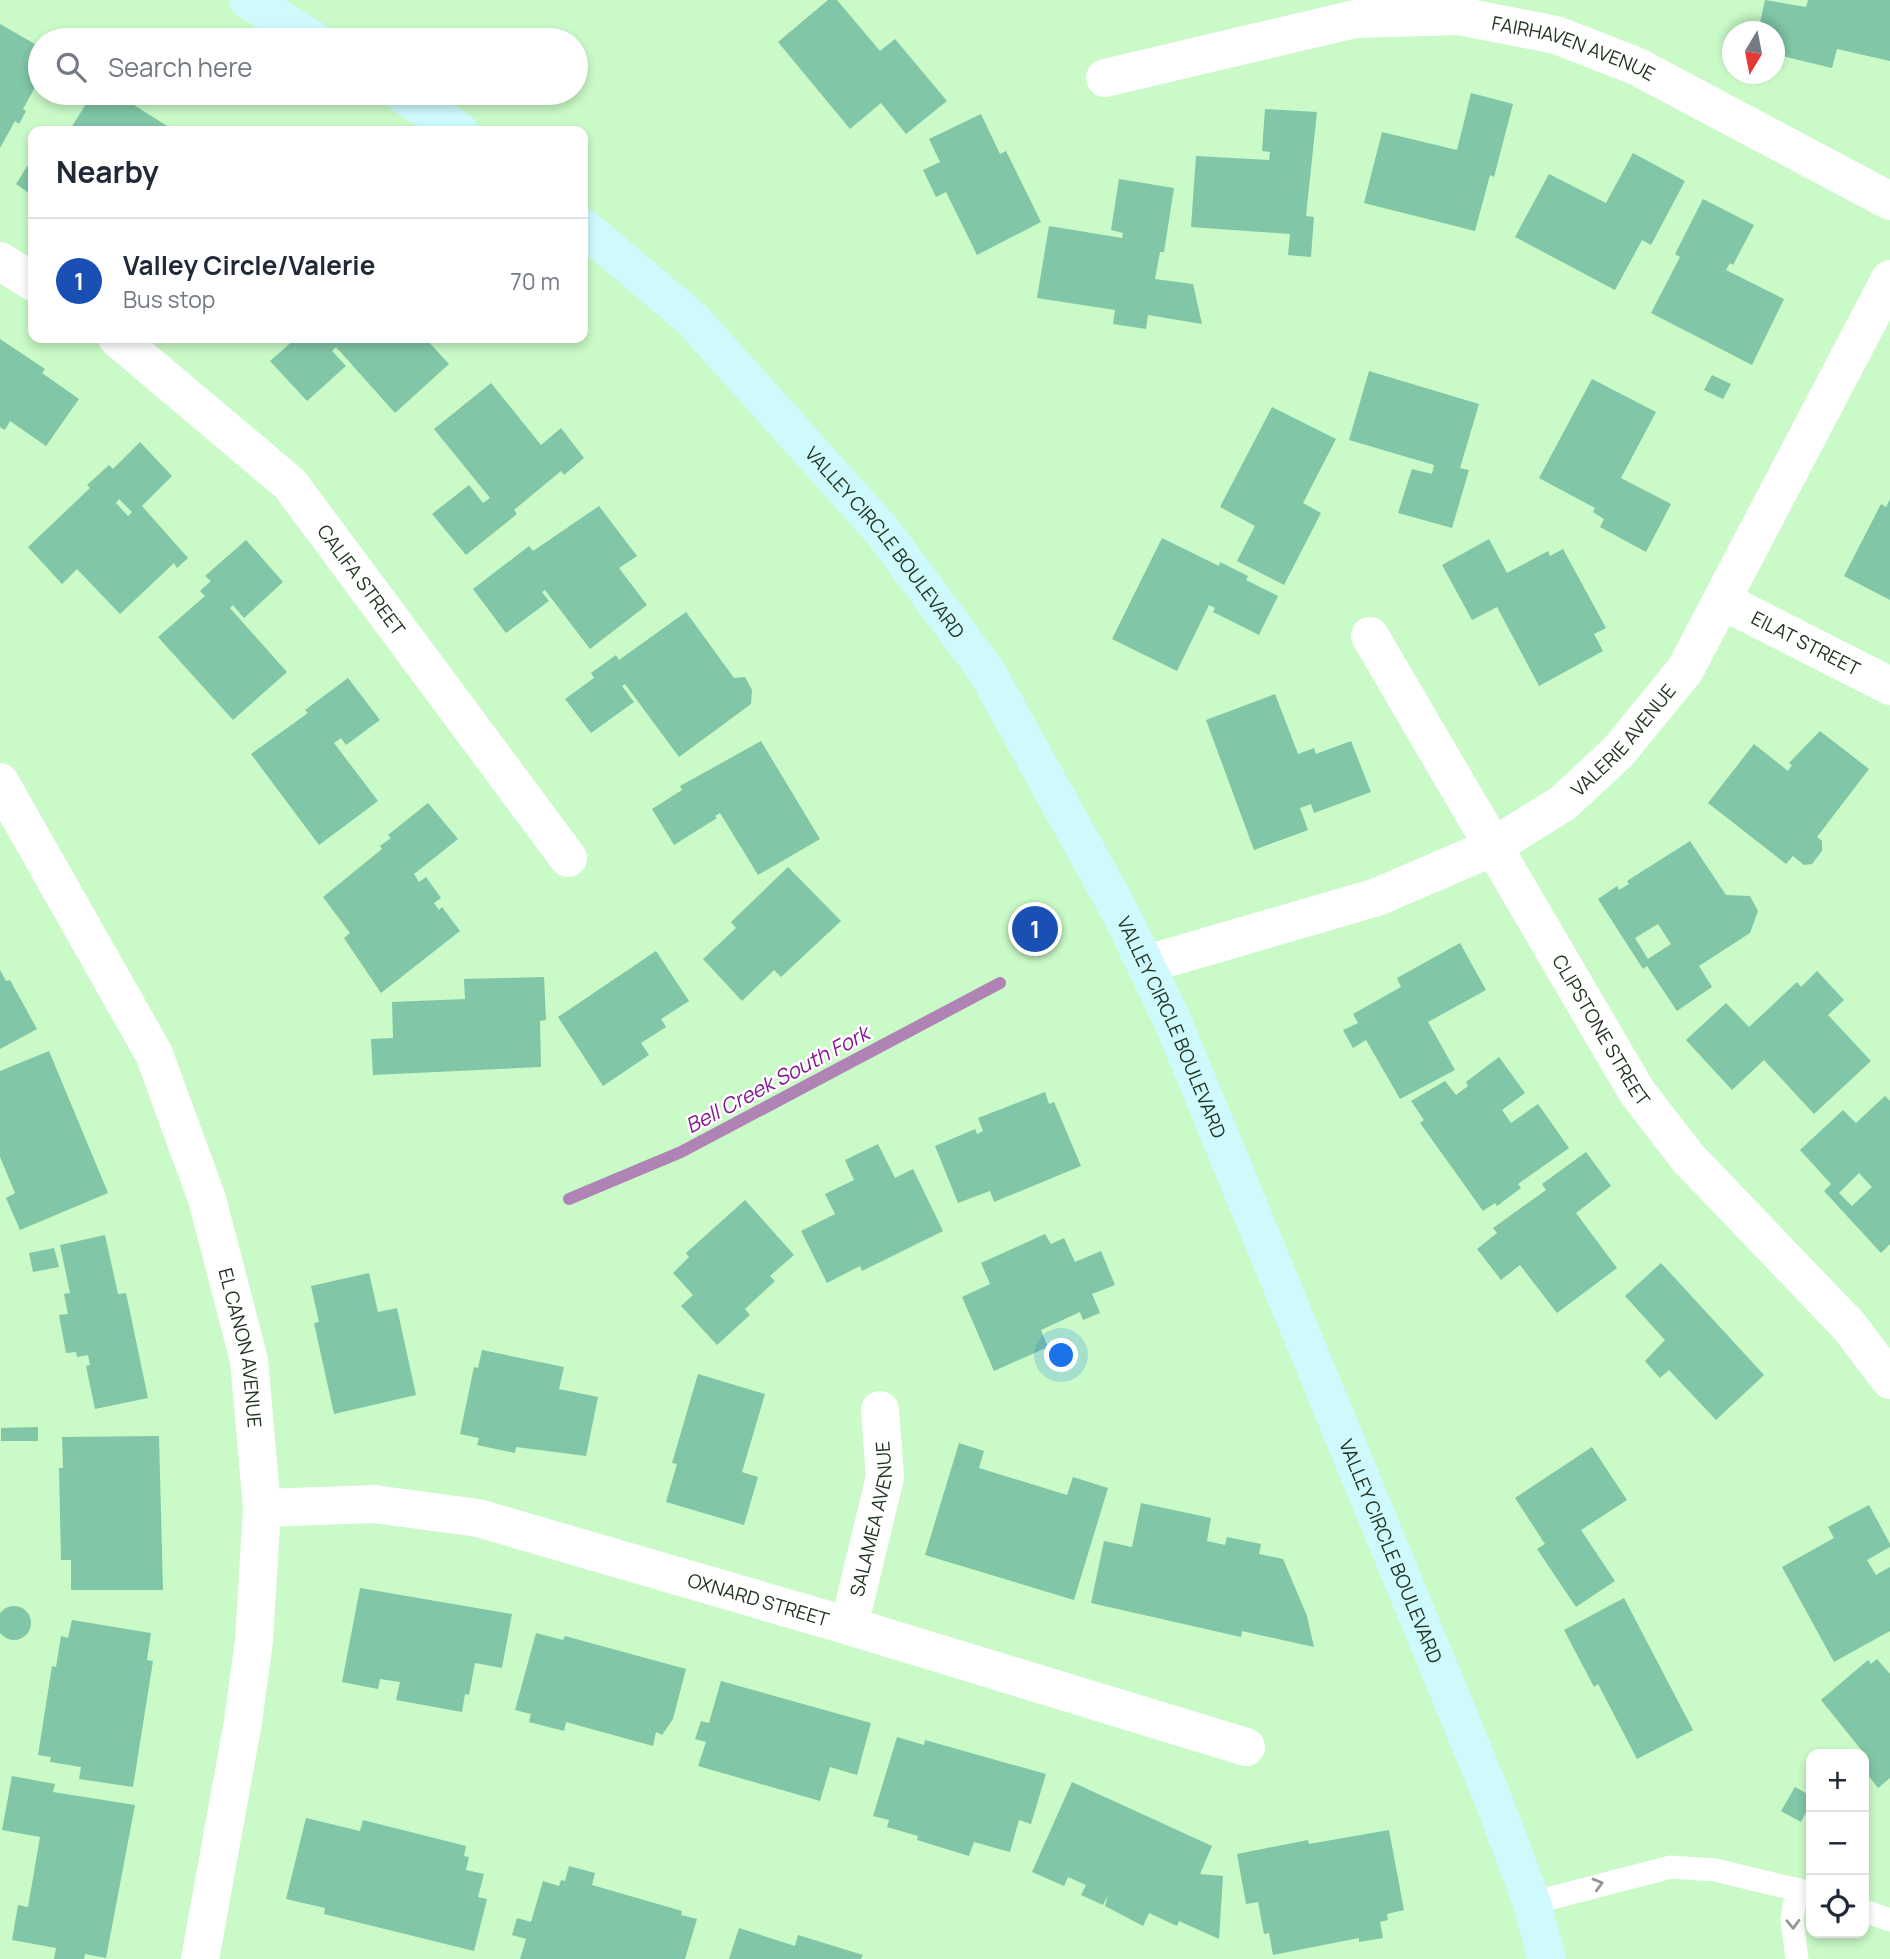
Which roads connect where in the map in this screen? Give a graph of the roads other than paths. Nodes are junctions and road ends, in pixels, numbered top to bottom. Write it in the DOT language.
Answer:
graph roads {
  1 [pos="248,0"];
  2 [pos="294,28"];
  3 [pos="1105,78"];
  4 [pos="419,105"];
  5 [pos="451,126"];
  6 [pos="1890,201"];
  7 [pos="588,232"];
  8 [pos="0,261"];
  9 [pos="28,279"];
  10 [pos="1890,279"];
  11 [pos="123,343"];
  12 [pos="1723,601"];
  13 [pos="1370,636"];
  14 [pos="1890,685"];
  15 [pos="0,782"];
  16 [pos="1492,848"];
  17 [pos="568,858"];
  18 [pos="1147,964"];
  19 [pos="1890,1380"];
  20 [pos="880,1410"];
  21 [pos="262,1508"];
  22 [pos="849,1626"];
  23 [pos="1246,1747"];
  24 [pos="1804,1891"];
  25 [pos="1532,1903"];
  26 [pos="1869,1913"];
  27 [pos="1890,1920"];
  28 [pos="200,1959"];
  29 [pos="1548,1959"];
  30 [pos="1797,1959"];
  1 -- 2 [label="main road"];
  3 -- 6 [label="street, FAIRHAVEN AVENUE"];
  4 -- 5 [label="main road"];
  7 -- 18 [label="main road, VALLEY CIRCLE BOULEVARD"];
  8 -- 9 [label="street"];
  10 -- 12 [label="street, VALERIE AVENUE"];
  11 -- 17 [label="street, CALIFA STREET"];
  12 -- 14 [label="street, EILAT STREET"];
  12 -- 16 [label="street, VALERIE AVENUE"];
  13 -- 16 [label="street, CLIPSTONE STREET"];
  15 -- 21 [label="street, EL CANON AVENUE"];
  16 -- 18 [label="street, VALERIE AVENUE"];
  16 -- 19 [label="street, CLIPSTONE STREET"];
  18 -- 25 [label="main road, VALLEY CIRCLE BOULEVARD"];
  20 -- 22 [label="street, SALAMEA AVENUE"];
  21 -- 22 [label="street, OXNARD STREET"];
  21 -- 28 [label="street, EL CANON AVENUE"];
  22 -- 23 [label="street, OXNARD STREET"];
  25 -- 24 [label="lane, one-way"];
  24 -- 30 [label="lane, one-way"];
  25 -- 29 [label="main road, VALLEY CIRCLE BOULEVARD"];
  26 -- 27 [label="lane"];
}
